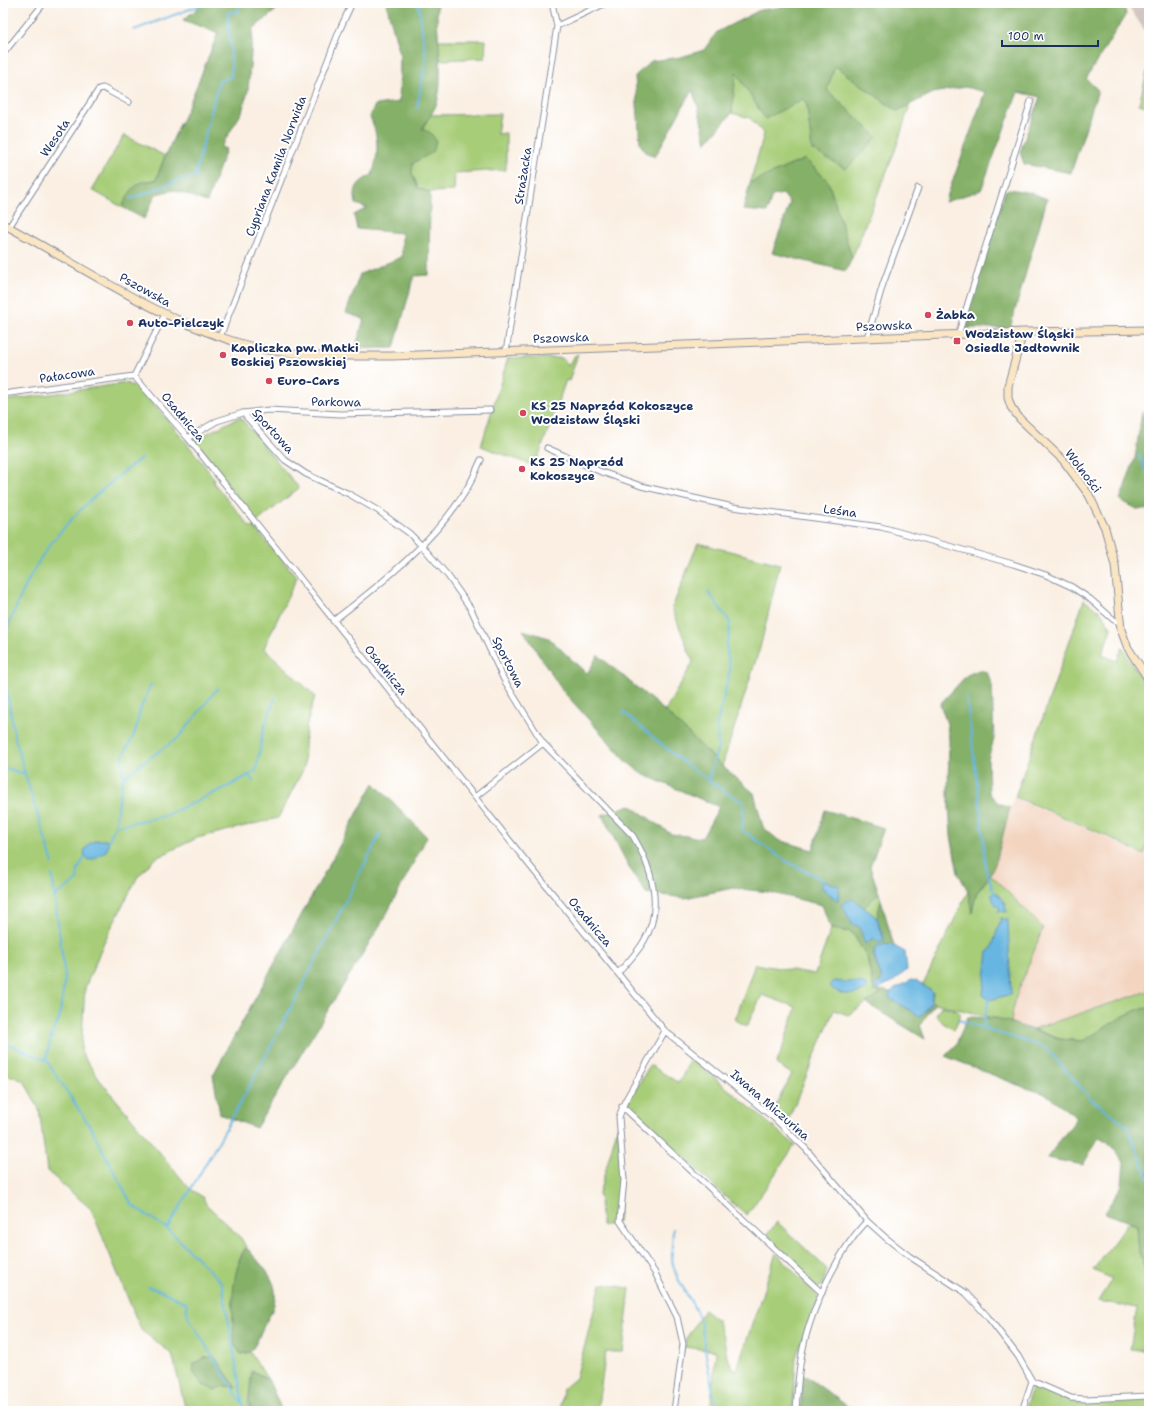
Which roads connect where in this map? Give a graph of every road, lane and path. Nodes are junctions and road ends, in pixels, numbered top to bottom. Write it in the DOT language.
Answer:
graph roads {
  1 [pos="44,3"];
  2 [pos="352,3"];
  3 [pos="552,3"];
  4 [pos="606,3"];
  5 [pos="557,26"];
  6 [pos="3,54"];
  7 [pos="1031,101"];
  8 [pos="129,102"];
  9 [pos="918,188"];
  10 [pos="6,225"];
  11 [pos="165,314"];
  12 [pos="1149,330"];
  13 [pos="1023,332"];
  14 [pos="958,335"];
  15 [pos="220,337"];
  16 [pos="867,338"];
  17 [pos="506,352"];
  18 [pos="134,376"];
  19 [pos="3,394"];
  20 [pos="490,410"];
  21 [pos="243,413"];
  22 [pos="188,438"];
  23 [pos="548,448"];
  24 [pos="481,460"];
  25 [pos="422,546"];
  26 [pos="333,621"];
  27 [pos="1119,622"];
  28 [pos="1149,680"];
  29 [pos="543,743"];
  30 [pos="475,798"];
  31 [pos="619,972"];
  32 [pos="665,1031"];
  33 [pos="622,1106"];
  34 [pos="868,1221"];
  35 [pos="822,1293"];
  36 [pos="1032,1381"];
  37 [pos="1149,1396"];
  38 [pos="674,1411"];
  39 [pos="796,1411"];
  40 [pos="1022,1411"];
  1 -- 6 [label="street"];
  2 -- 15 [label="street, Cypriana Kamila Norwida"];
  3 -- 5 [label="street, Strażacka"];
  4 -- 5 [label="street"];
  5 -- 17 [label="street, Strażacka"];
  7 -- 14 [label="street"];
  8 -- 10 [label="street, Wesoła"];
  9 -- 16 [label="street"];
  10 -- 11 [label="main road, Pszowska"];
  11 -- 15 [label="main road, Pszowska"];
  11 -- 18 [label="street"];
  12 -- 13 [label="main road, Pszowska"];
  13 -- 14 [label="main road, Pszowska"];
  13 -- 27 [label="main road, Wolności"];
  14 -- 16 [label="main road, Pszowska"];
  15 -- 17 [label="main road, Pszowska"];
  16 -- 17 [label="main road, Pszowska"];
  18 -- 19 [label="street, Pałacowa"];
  18 -- 22 [label="street, Osadnicza"];
  20 -- 21 [label="street, Parkowa"];
  21 -- 22 [label="street, Parkowa"];
  21 -- 25 [label="street, Sportowa"];
  22 -- 26 [label="street, Osadnicza"];
  23 -- 27 [label="street, Leśna"];
  24 -- 25 [label="street"];
  25 -- 26 [label="street"];
  25 -- 29 [label="street, Sportowa"];
  26 -- 30 [label="street, Osadnicza"];
  27 -- 28 [label="main road, Wolności"];
  29 -- 30 [label="street"];
  29 -- 31 [label="street, Sportowa"];
  30 -- 31 [label="street, Osadnicza"];
  31 -- 32 [label="street, Osadnicza"];
  32 -- 33 [label="street"];
  32 -- 34 [label="street, Iwana Miczurina"];
  33 -- 35 [label="street"];
  33 -- 38 [label="street"];
  34 -- 35 [label="street"];
  34 -- 36 [label="street, Iwana Miczurina"];
  35 -- 39 [label="street"];
  36 -- 37 [label="street"];
  36 -- 40 [label="street"];
}
